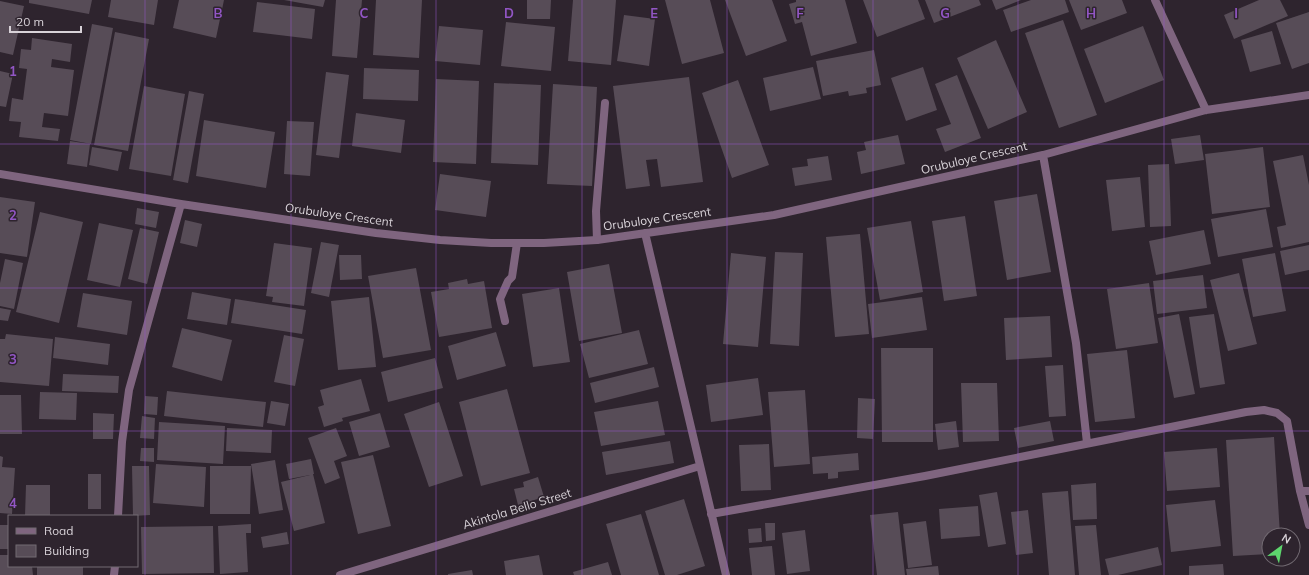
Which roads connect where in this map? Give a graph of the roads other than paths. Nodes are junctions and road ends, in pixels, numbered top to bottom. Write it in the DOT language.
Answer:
graph roads {
  1 [pos="1155,0"];
  2 [pos="1309,94"];
  3 [pos="605,103"];
  4 [pos="1206,110"];
  5 [pos="1043,155"];
  6 [pos="0,174"];
  7 [pos="182,204"];
  8 [pos="645,233"];
  9 [pos="597,240"];
  10 [pos="517,243"];
  11 [pos="505,321"];
  12 [pos="1087,443"];
  13 [pos="700,466"];
  14 [pos="1300,491"];
  15 [pos="1309,491"];
  16 [pos="711,514"];
  17 [pos="118,515"];
  18 [pos="1309,525"];
  19 [pos="340,575"];
  20 [pos="726,575"];
  1 -- 4 [label="street"];
  2 -- 4 [label="street, Orubuloye Crescent"];
  3 -- 9 [label="street"];
  4 -- 5 [label="street, Orubuloye Crescent"];
  5 -- 8 [label="street, Orubuloye Crescent"];
  5 -- 12 [label="street"];
  6 -- 7 [label="street, Orubuloye Crescent"];
  7 -- 10 [label="street, Orubuloye Crescent"];
  7 -- 17 [label="street"];
  8 -- 9 [label="street, Orubuloye Crescent"];
  8 -- 13 [label="street"];
  9 -- 10 [label="street, Orubuloye Crescent"];
  10 -- 11 [label="street"];
  12 -- 14 [label="street"];
  12 -- 16 [label="street"];
  13 -- 16 [label="street"];
  13 -- 19 [label="street, Akintola Bello Street"];
  14 -- 15 [label="street"];
  14 -- 18 [label="street"];
  16 -- 20 [label="street"];
}
